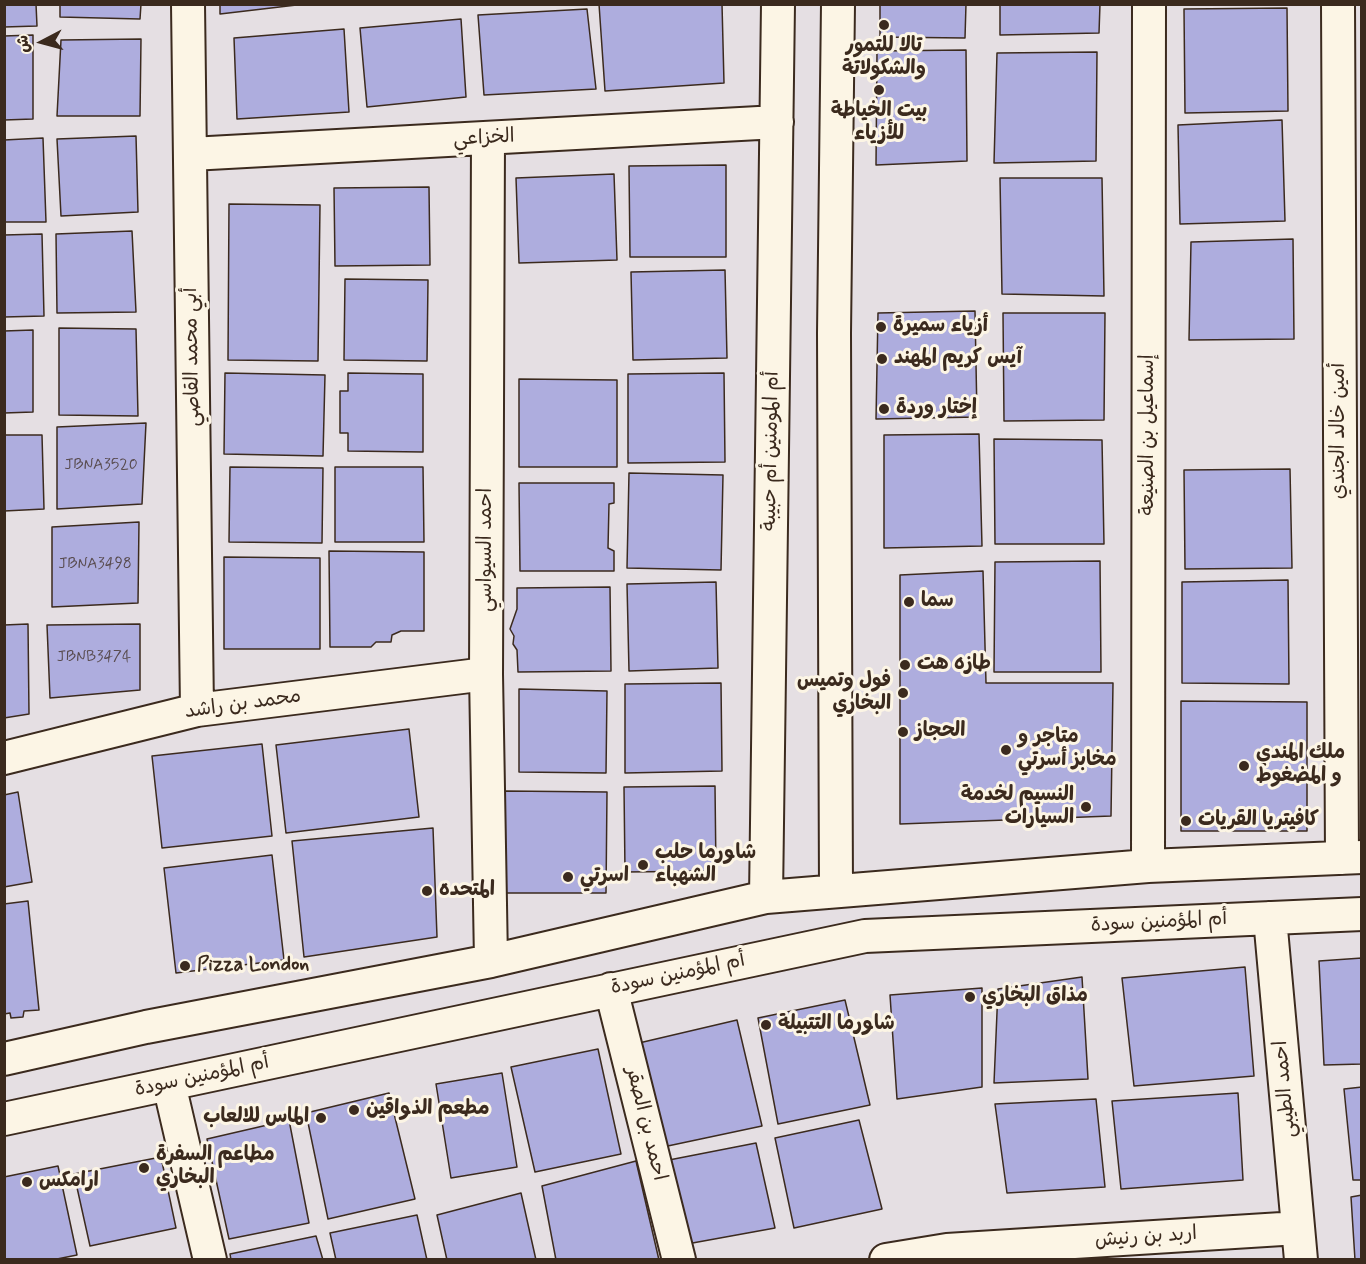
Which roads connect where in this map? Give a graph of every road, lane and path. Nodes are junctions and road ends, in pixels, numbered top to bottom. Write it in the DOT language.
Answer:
graph roads {
  1 [pos="188,4"];
  2 [pos="778,4"];
  3 [pos="838,4"];
  4 [pos="1149,4"];
  5 [pos="1338,4"];
  6 [pos="777,122"];
  7 [pos="488,139"];
  8 [pos="191,154"];
  9 [pos="1351,586"];
  10 [pos="486,674"];
  11 [pos="197,710"];
  12 [pos="4,758"];
  13 [pos="1352,857"];
  14 [pos="1148,866"];
  15 [pos="837,891"];
  16 [pos="766,897"];
  17 [pos="1362,914"];
  18 [pos="1270,918"];
  19 [pos="491,961"];
  20 [pos="611,989"];
  21 [pos="4,1059"];
  22 [pos="170,1084"];
  23 [pos="4,1119"];
  24 [pos="1298,1228"];
  25 [pos="210,1260"];
  26 [pos="679,1260"];
  27 [pos="886,1260"];
  28 [pos="1301,1260"];
  1 -- 8 [label="street, أبي محمد القاصي"];
  2 -- 6 [label="street, أم المومنين أم حبيبة"];
  3 -- 15 [label="street"];
  4 -- 14 [label="street, إسماعيل بن الصنيعة"];
  5 -- 9 [label="street, أمين خالد الجندي"];
  6 -- 7 [label="street, الخزاعي"];
  6 -- 16 [label="street, أم المومنين أم حبيبة"];
  7 -- 8 [label="street, الخزاعي"];
  7 -- 10 [label="street, احمد السيواسي"];
  8 -- 11 [label="street, أبي محمد القاصي"];
  9 -- 13 [label="street, أمين خالد الجندي"];
  10 -- 11 [label="street, محمد بن راشد"];
  10 -- 19 [label="street, احمد السيواسي"];
  11 -- 12 [label="street, محمد بن راشد"];
  13 -- 14 [label="street"];
  14 -- 15 [label="street"];
  15 -- 16 [label="street"];
  16 -- 19 [label="street"];
  17 -- 18 [label="street, أم المؤمنين سودة"];
  18 -- 20 [label="street, أم المؤمنين سودة"];
  18 -- 24 [label="street, احمد الطيبي"];
  19 -- 21 [label="street"];
  20 -- 22 [label="street, أم المؤمنين سودة"];
  20 -- 26 [label="street, احمد بن الصقر"];
  22 -- 23 [label="street, أم المؤمنين سودة"];
  22 -- 25 [label="street"];
  24 -- 27 [label="street, اربد بن رنيش"];
  24 -- 28 [label="street, احمد الطيبي"];
}
